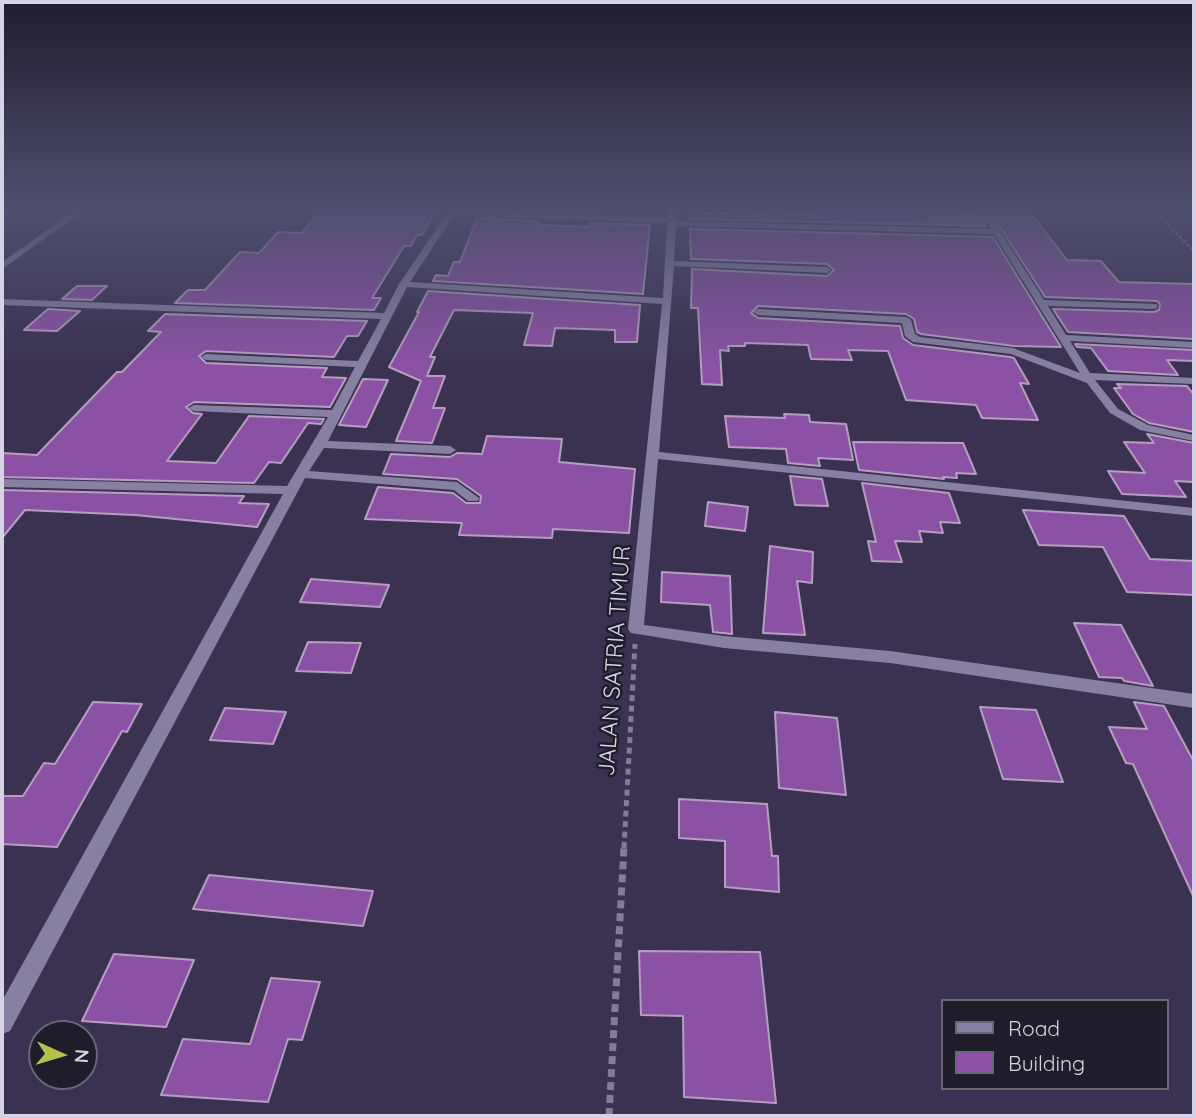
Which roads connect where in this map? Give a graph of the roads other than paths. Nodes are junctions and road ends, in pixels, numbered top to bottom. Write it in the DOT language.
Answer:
graph roads {
  1 [pos="419,261"];
  2 [pos="1015,261"];
  3 [pos="668,262"];
  4 [pos="827,270"];
  5 [pos="404,284"];
  6 [pos="667,301"];
  7 [pos="2,302"];
  8 [pos="1042,303"];
  9 [pos="1154,306"];
  10 [pos="758,312"];
  11 [pos="388,316"];
  12 [pos="1064,338"];
  13 [pos="1194,345"];
  14 [pos="206,357"];
  15 [pos="362,364"];
  16 [pos="1089,379"];
  17 [pos="1194,381"];
  18 [pos="194,408"];
  19 [pos="336,414"];
  20 [pos="1194,439"];
  21 [pos="320,444"];
  22 [pos="450,450"];
  23 [pos="653,455"];
  24 [pos="300,474"];
  25 [pos="2,483"];
  26 [pos="291,490"];
  27 [pos="473,498"];
  28 [pos="1194,512"];
  29 [pos="1194,701"];
  30 [pos="2,1023"];
  1 -- 5 [label="street"];
  2 -- 8 [label="street"];
  3 -- 4 [label="street"];
  3 -- 6 [label="street, JALAN SATRIA TIMUR"];
  5 -- 6 [label="street"];
  5 -- 11 [label="street"];
  6 -- 23 [label="street, JALAN SATRIA TIMUR"];
  7 -- 11 [label="street"];
  8 -- 9 [label="street"];
  8 -- 12 [label="street"];
  10 -- 16 [label="street"];
  11 -- 15 [label="street"];
  12 -- 13 [label="street"];
  12 -- 16 [label="street"];
  14 -- 15 [label="street"];
  15 -- 19 [label="street"];
  16 -- 17 [label="street"];
  16 -- 20 [label="street"];
  18 -- 19 [label="street"];
  19 -- 21 [label="street"];
  21 -- 22 [label="street"];
  21 -- 24 [label="street"];
  23 -- 28 [label="street"];
  23 -- 29 [label="street, JALAN SATRIA TIMUR"];
  24 -- 26 [label="street"];
  24 -- 27 [label="street"];
  25 -- 26 [label="street"];
  26 -- 30 [label="street"];
}
